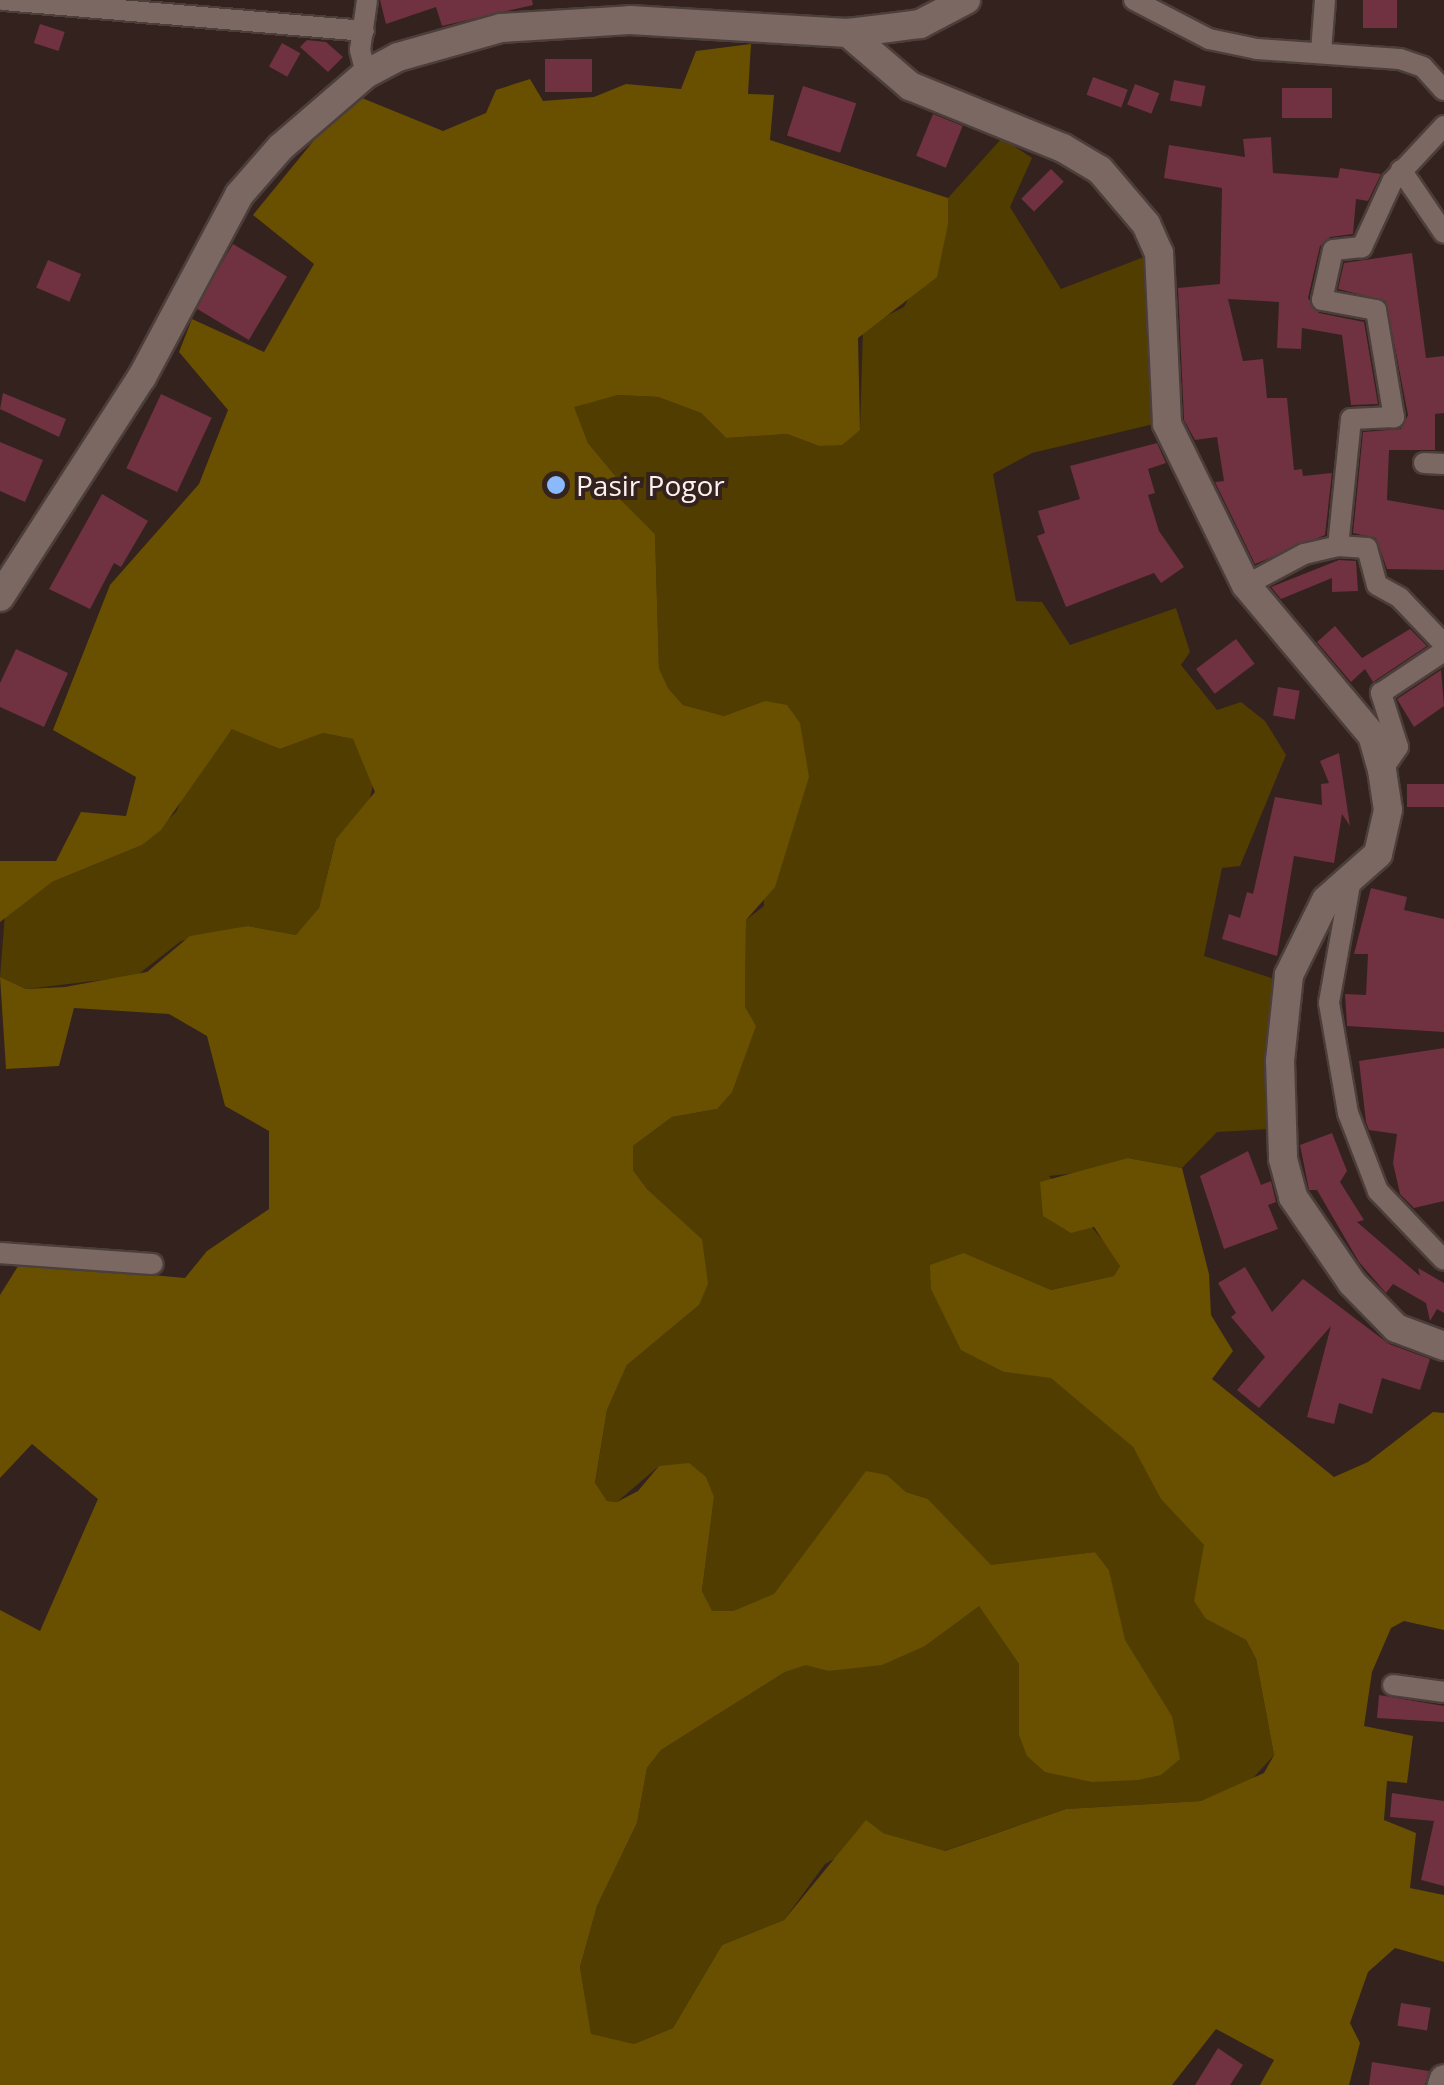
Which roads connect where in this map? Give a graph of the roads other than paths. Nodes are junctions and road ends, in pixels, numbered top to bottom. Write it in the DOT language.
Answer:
graph roads {
  1 [pos="3,0"];
  2 [pos="367,0"];
  3 [pos="966,0"];
  4 [pos="1134,0"];
  5 [pos="1325,0"];
  6 [pos="364,31"];
  7 [pos="848,33"];
  8 [pos="1321,52"];
  9 [pos="366,74"];
  10 [pos="1444,90"];
  11 [pos="1444,126"];
  12 [pos="1401,170"];
  13 [pos="1444,232"];
  14 [pos="1338,546"];
  15 [pos="1246,585"];
  16 [pos="0,598"];
  17 [pos="1444,647"];
  18 [pos="1382,770"];
  19 [pos="1352,879"];
  20 [pos="0,1253"];
  21 [pos="1444,1260"];
  22 [pos="153,1264"];
  23 [pos="1444,1346"];
  24 [pos="1393,1684"];
  25 [pos="1444,1692"];
  1 -- 6 [label="street"];
  2 -- 6 [label="street"];
  3 -- 7 [label="street"];
  4 -- 8 [label="street"];
  5 -- 8 [label="street"];
  6 -- 9 [label="street"];
  7 -- 9 [label="street"];
  7 -- 15 [label="street"];
  8 -- 10 [label="street"];
  9 -- 16 [label="street"];
  11 -- 12 [label="street"];
  12 -- 13 [label="street"];
  12 -- 14 [label="street"];
  14 -- 15 [label="street"];
  14 -- 17 [label="street"];
  15 -- 18 [label="street"];
  17 -- 18 [label="street"];
  18 -- 19 [label="street"];
  19 -- 21 [label="street"];
  19 -- 23 [label="street"];
  20 -- 22 [label="street"];
  24 -- 25 [label="street"];
}
